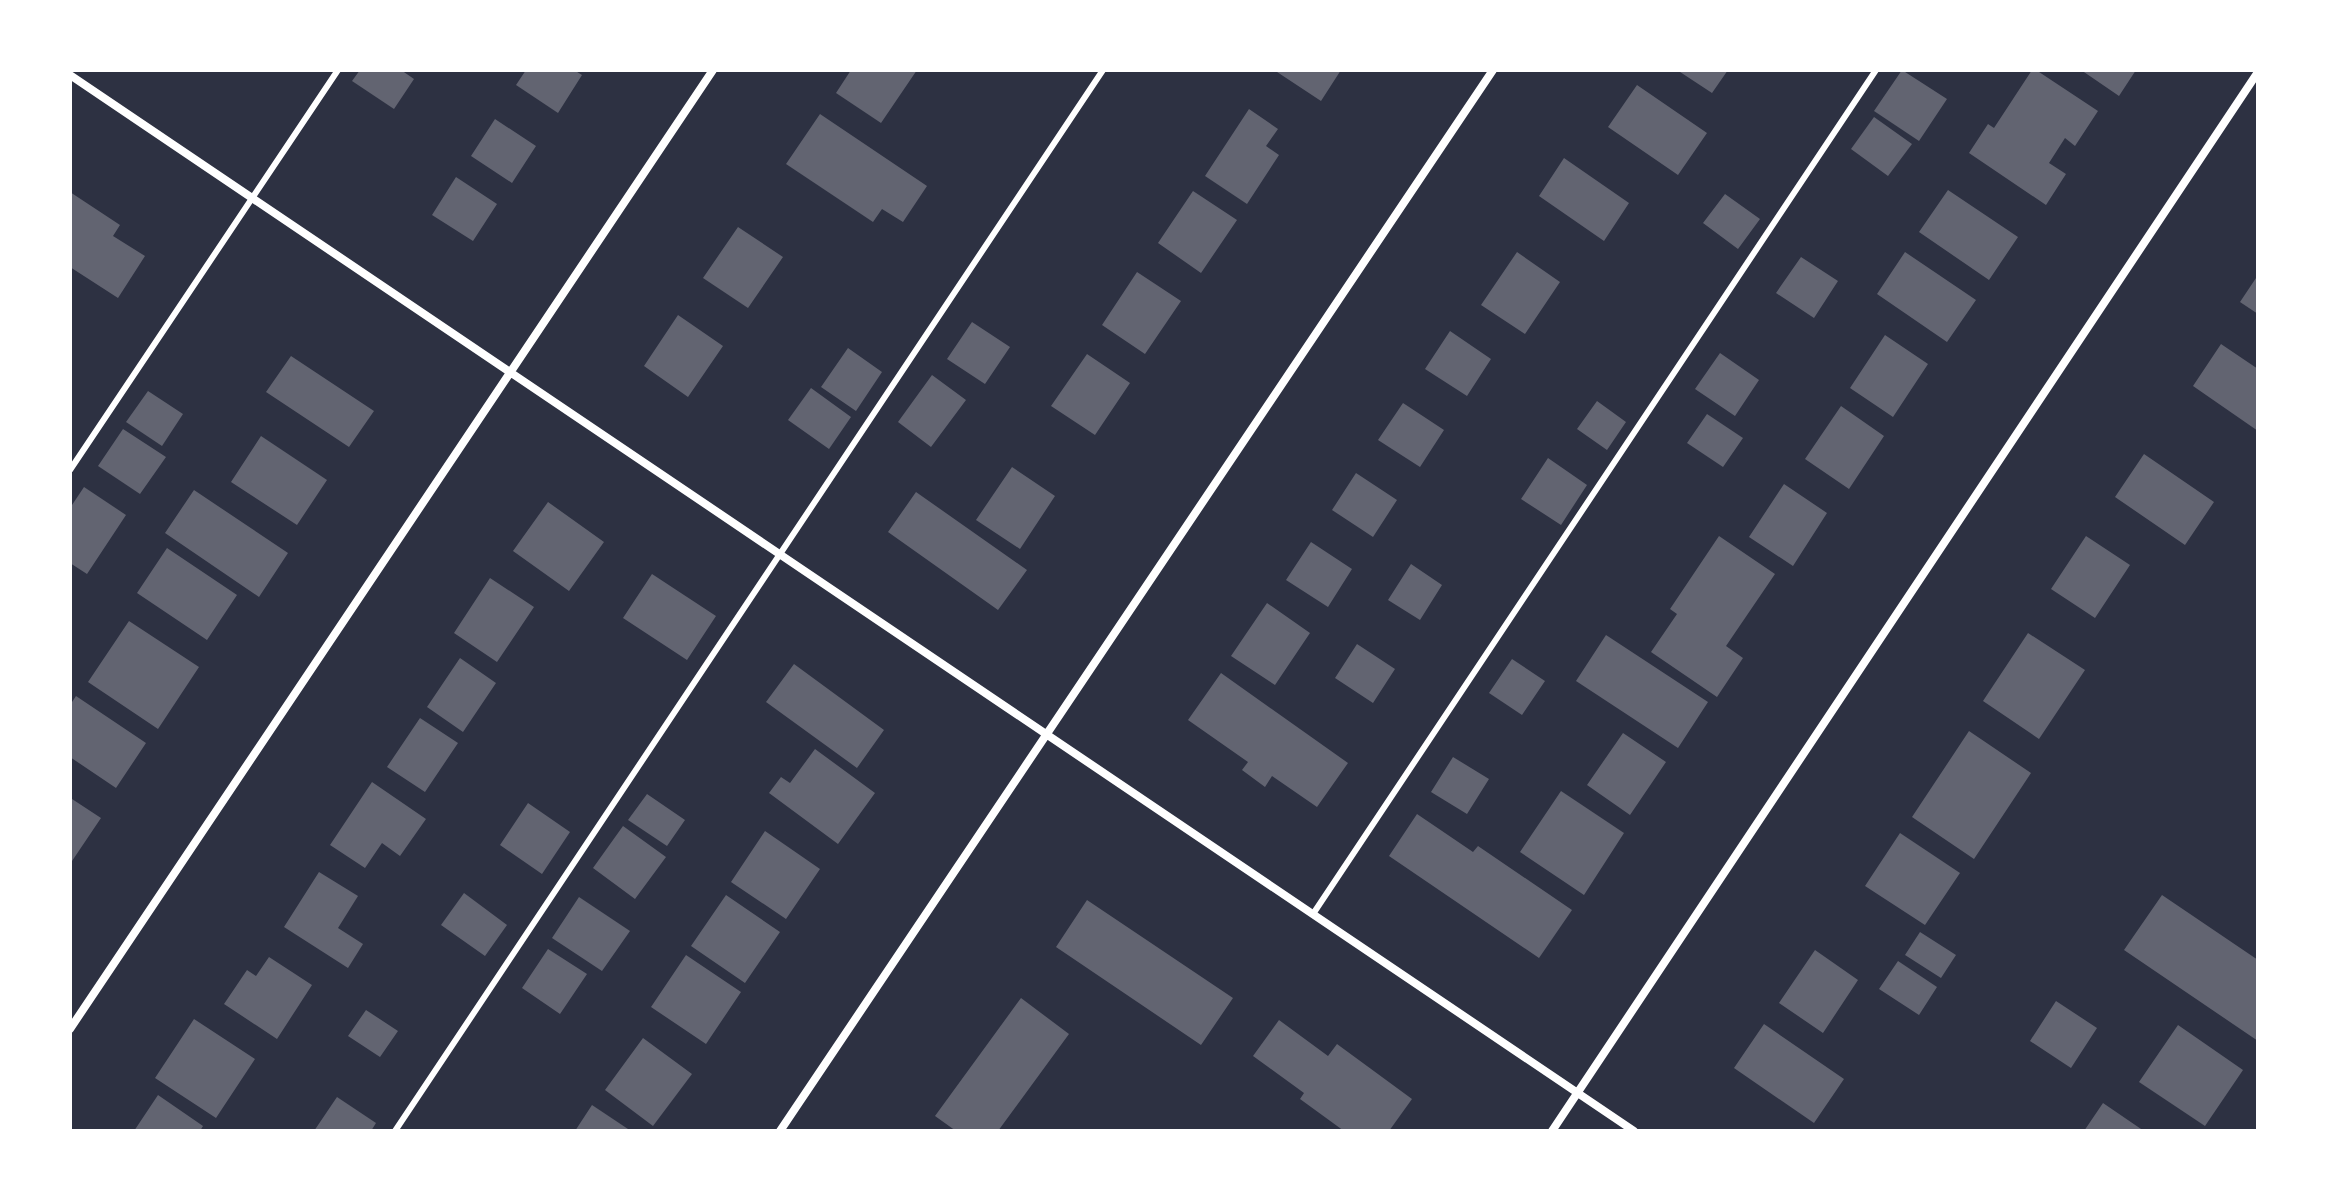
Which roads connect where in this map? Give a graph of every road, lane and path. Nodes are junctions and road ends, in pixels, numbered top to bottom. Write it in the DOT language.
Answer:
graph roads {
  1 [pos="338,70"];
  2 [pos="713,70"];
  3 [pos="1103,70"];
  4 [pos="1493,70"];
  5 [pos="1876,70"];
  6 [pos="2258,72"];
  7 [pos="70,75"];
  8 [pos="252,197"];
  9 [pos="510,373"];
  10 [pos="70,470"];
  11 [pos="779,554"];
  12 [pos="1047,735"];
  13 [pos="1313,914"];
  14 [pos="70,1029"];
  15 [pos="1577,1093"];
  16 [pos="395,1131"];
  17 [pos="780,1131"];
  18 [pos="1552,1131"];
  19 [pos="1634,1131"];
  1 -- 8 [label="lane"];
  2 -- 9 [label="street"];
  3 -- 11 [label="lane"];
  4 -- 12 [label="street"];
  5 -- 13 [label="lane"];
  6 -- 15 [label="street"];
  7 -- 8 [label="street"];
  8 -- 9 [label="street"];
  8 -- 10 [label="lane"];
  9 -- 11 [label="street"];
  9 -- 14 [label="street"];
  11 -- 12 [label="street"];
  11 -- 16 [label="lane"];
  12 -- 13 [label="street"];
  12 -- 17 [label="street"];
  13 -- 15 [label="street"];
  15 -- 18 [label="street"];
  15 -- 19 [label="street"];
}
